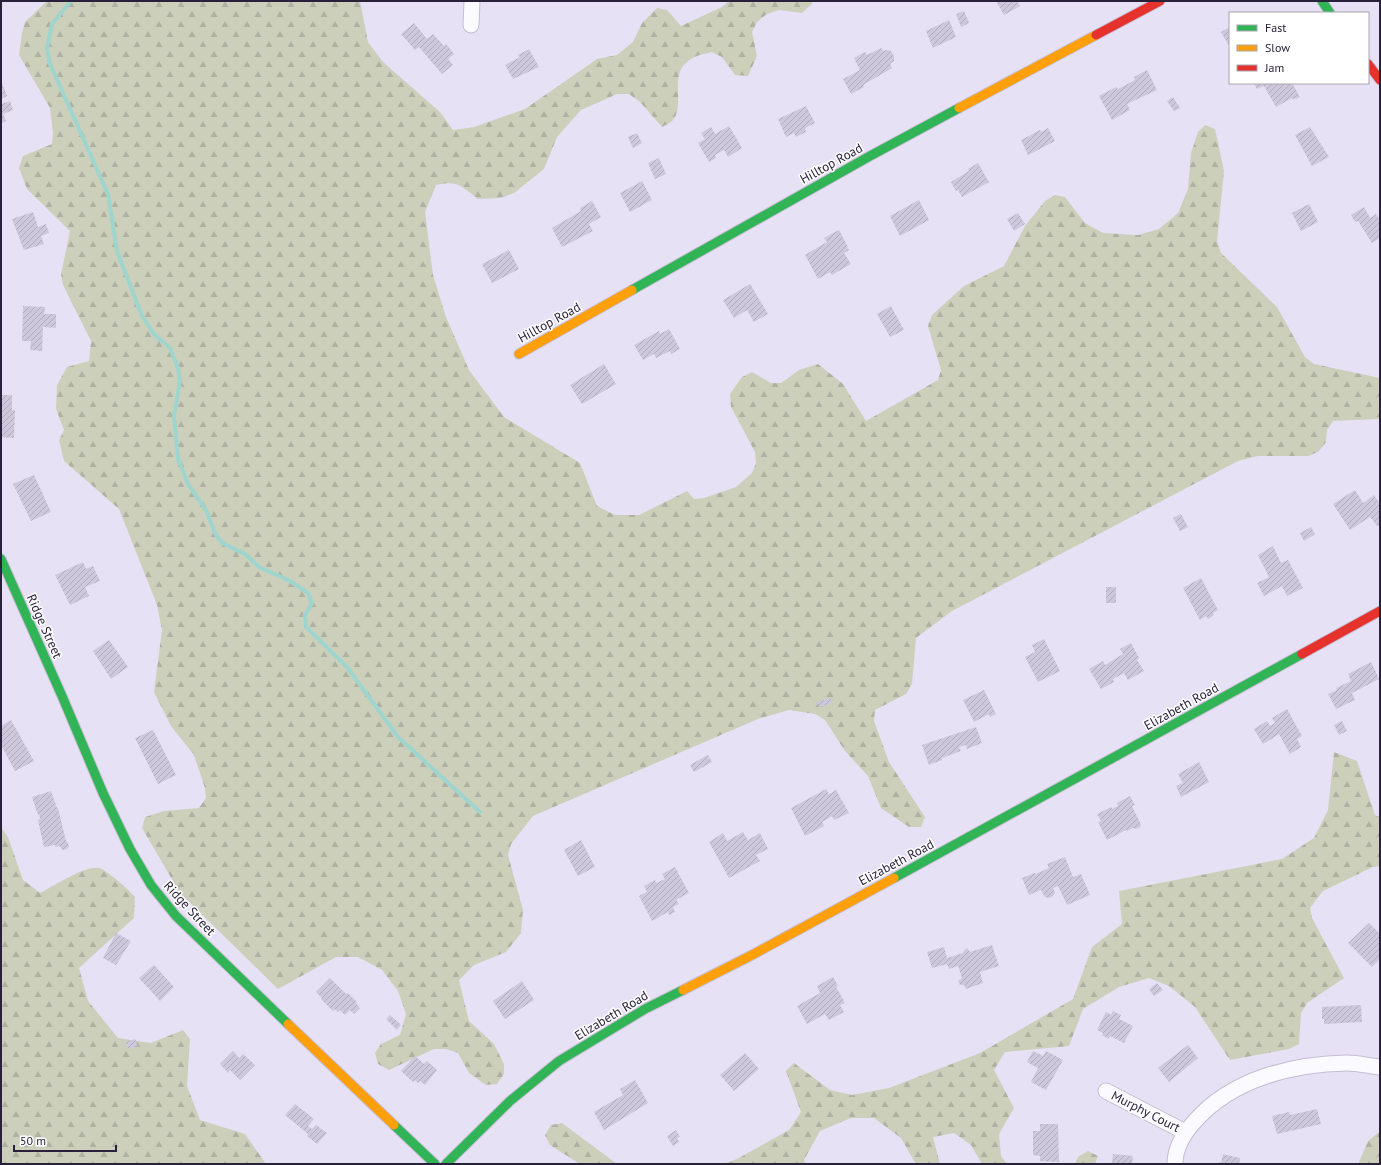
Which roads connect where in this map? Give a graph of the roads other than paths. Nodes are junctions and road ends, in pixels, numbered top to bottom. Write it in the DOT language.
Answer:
graph roads {
  1 [pos="472,1"];
  2 [pos="1160,1"];
  3 [pos="1322,1"];
  4 [pos="1329,12"];
  5 [pos="471,25"];
  6 [pos="1369,65"];
  7 [pos="1380,80"];
  8 [pos="519,354"];
  9 [pos="1,559"];
  10 [pos="1380,611"];
  11 [pos="1380,1067"];
  12 [pos="1106,1091"];
  13 [pos="1185,1132"];
  14 [pos="435,1164"];
  15 [pos="446,1164"];
  16 [pos="1175,1164"];
  1 -- 5 [label="street"];
  2 -- 8 [label="main road, Hilltop Road"];
  3 -- 4 [label="main road"];
  6 -- 7 [label="main road"];
  9 -- 14 [label="main road, Ridge Street"];
  10 -- 15 [label="main road, Elizabeth Road"];
  11 -- 13 [label="street"];
  12 -- 13 [label="street, Murphy Court"];
  13 -- 16 [label="street"];
}
